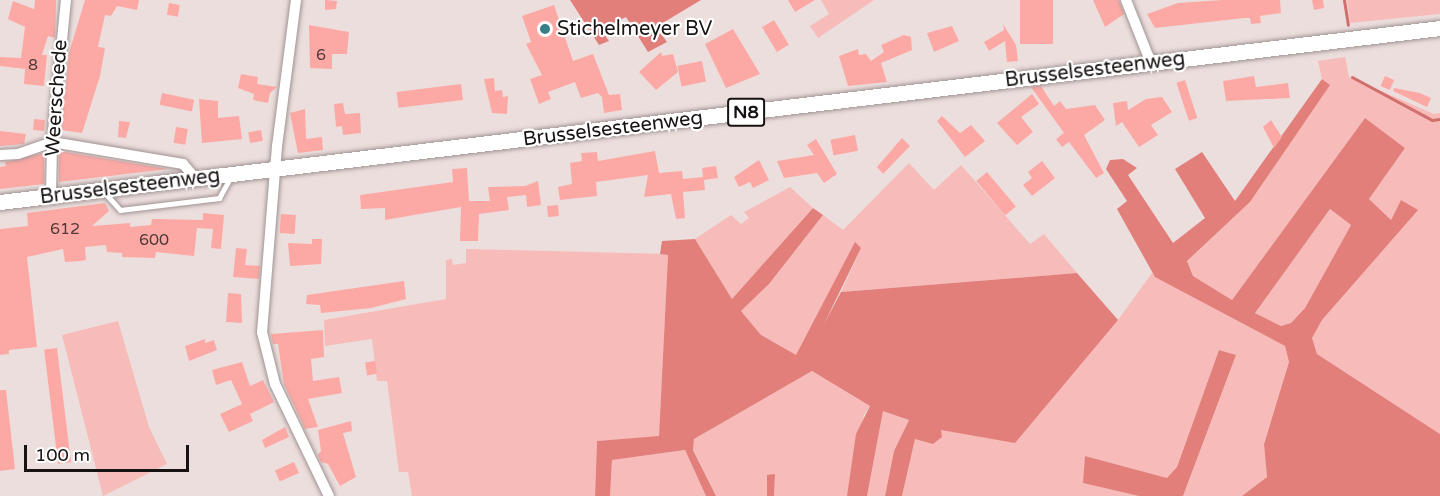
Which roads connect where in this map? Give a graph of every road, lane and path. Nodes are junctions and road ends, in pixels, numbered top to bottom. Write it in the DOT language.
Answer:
graph roads {
  1 [pos="66,0"];
  2 [pos="296,0"];
  3 [pos="1126,0"];
  4 [pos="1440,28"];
  5 [pos="1151,63"];
  6 [pos="52,142"];
  7 [pos="0,156"];
  8 [pos="275,169"];
  9 [pos="231,175"];
  10 [pos="196,179"];
  11 [pos="103,190"];
  12 [pos="51,196"];
  13 [pos="0,202"];
  14 [pos="329,496"];
  1 -- 6 [label="street, Weerschede"];
  2 -- 8 [label="street"];
  3 -- 5 [label="street"];
  4 -- 5 [label="main road, Brusselsesteenweg / N8"];
  5 -- 8 [label="main road, Brusselsesteenweg / N8"];
  6 -- 7 [label="street"];
  6 -- 10 [label="street"];
  6 -- 12 [label="street, Weerschede"];
  8 -- 9 [label="main road, Brusselsesteenweg / N8"];
  8 -- 14 [label="street"];
  9 -- 10 [label="main road, Brusselsesteenweg / N8"];
  9 -- 11 [label="lane"];
  10 -- 11 [label="main road, Brusselsesteenweg / N8"];
  11 -- 12 [label="main road, Brusselsesteenweg / N8"];
  12 -- 13 [label="main road, Brusselsesteenweg / N8"];
}
